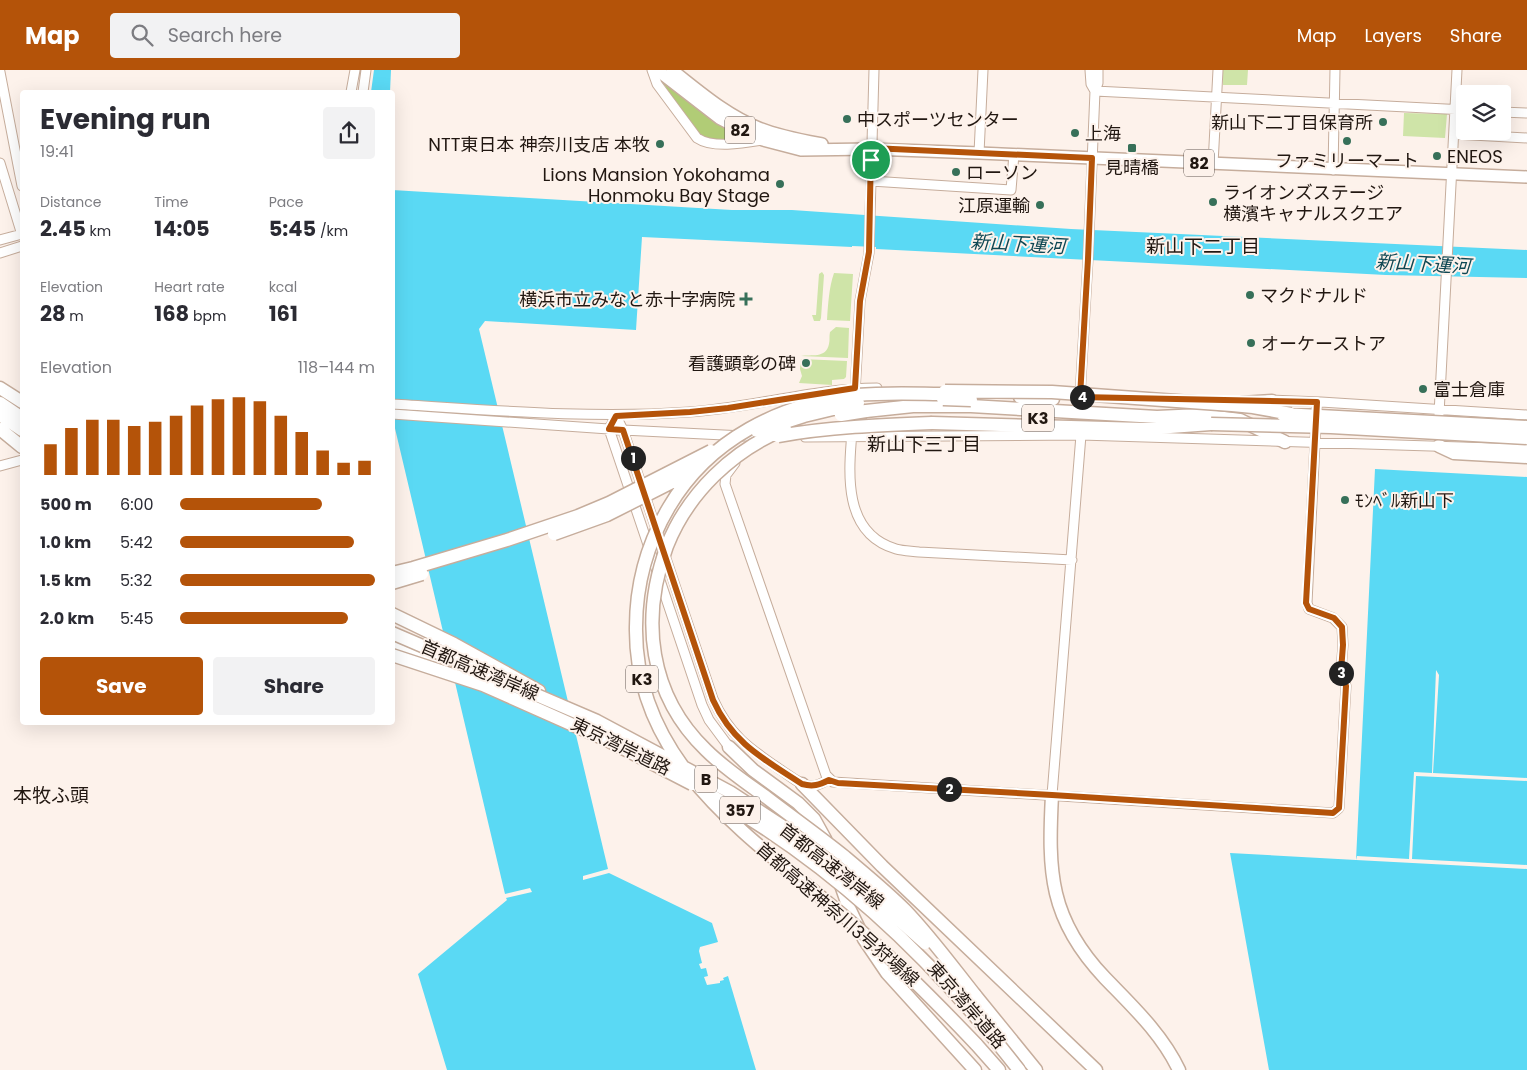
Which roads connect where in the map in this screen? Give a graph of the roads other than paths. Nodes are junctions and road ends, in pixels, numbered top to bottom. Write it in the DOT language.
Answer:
graph roads {
  1 [pos="355,70"];
  2 [pos="366,70"];
  3 [pos="652,70"];
  4 [pos="657,70"];
  5 [pos="672,70"];
  6 [pos="874,70"];
  7 [pos="983,70"];
  8 [pos="1090,70"];
  9 [pos="1098,70"];
  10 [pos="1218,70"];
  11 [pos="1335,70"];
  12 [pos="1457,70"];
  13 [pos="0,72"];
  14 [pos="2,90"];
  15 [pos="351,90"];
  16 [pos="363,90"];
  17 [pos="1094,91"];
  18 [pos="1216,98"];
  19 [pos="1334,104"];
  20 [pos="1455,109"];
  21 [pos="1511,112"];
  22 [pos="1527,113"];
  23 [pos="1454,134"];
  24 [pos="1527,138"];
  25 [pos="763,140"];
  26 [pos="840,148"];
  27 [pos="871,148"];
  28 [pos="979,152"];
  29 [pos="1014,154"];
  30 [pos="1092,158"];
  31 [pos="0,164"];
  32 [pos="1213,164"];
  33 [pos="1333,170"];
  34 [pos="1451,175"];
  35 [pos="20,176"];
  36 [pos="1527,177"];
  37 [pos="871,181"];
  38 [pos="20,228"];
  39 [pos="20,235"];
  40 [pos="0,240"];
  41 [pos="20,247"];
  42 [pos="0,253"];
  43 [pos="0,388"];
  44 [pos="855,388"];
  45 [pos="0,397"];
  46 [pos="1080,397"];
  47 [pos="840,398"];
  48 [pos="1272,400"];
  49 [pos="20,401"];
  50 [pos="1317,402"];
  51 [pos="0,403"];
  52 [pos="395,404"];
  53 [pos="0,408"];
  54 [pos="20,408"];
  55 [pos="1439,410"];
  56 [pos="866,411"];
  57 [pos="395,414"];
  58 [pos="1291,414"];
  59 [pos="0,415"];
  60 [pos="1527,415"];
  61 [pos="616,416"];
  62 [pos="20,417"];
  63 [pos="0,420"];
  64 [pos="20,422"];
  65 [pos="1210,424"];
  66 [pos="1527,427"];
  67 [pos="0,429"];
  68 [pos="20,429"];
  69 [pos="609,429"];
  70 [pos="623,430"];
  71 [pos="20,434"];
  72 [pos="1081,435"];
  73 [pos="0,436"];
  74 [pos="747,436"];
  75 [pos="853,437"];
  76 [pos="1527,438"];
  77 [pos="1284,442"];
  78 [pos="1316,442"];
  79 [pos="20,444"];
  80 [pos="1439,446"];
  81 [pos="1527,449"];
  82 [pos="20,451"];
  83 [pos="1527,457"];
  84 [pos="20,461"];
  85 [pos="0,466"];
  86 [pos="1072,560"];
  87 [pos="395,572"];
  88 [pos="395,582"];
  89 [pos="395,615"];
  90 [pos="395,634"];
  91 [pos="395,647"];
  92 [pos="395,647"];
  93 [pos="395,656"];
  94 [pos="483,685"];
  95 [pos="569,708"];
  96 [pos="729,747"];
  97 [pos="829,780"];
  98 [pos="802,784"];
  99 [pos="1052,795"];
  100 [pos="975,995"];
  101 [pos="975,1070"];
  102 [pos="999,1070"];
  103 [pos="1019,1070"];
  104 [pos="1036,1070"];
  105 [pos="1096,1070"];
  106 [pos="1179,1070"];
  1 -- 15 [label="street"];
  2 -- 16 [label="street"];
  3 -- 25 [label="street"];
  4 -- 25 [label="main road, 82"];
  5 -- 26 [label="main road, 82"];
  6 -- 27 [label="street"];
  7 -- 28 [label="street"];
  8 -- 17 [label="street"];
  9 -- 17 [label="street"];
  10 -- 18 [label="street"];
  11 -- 19 [label="street"];
  12 -- 20 [label="street"];
  13 -- 14 [label="street"];
  14 -- 35 [label="street"];
  17 -- 18 [label="street"];
  17 -- 30 [label="street"];
  18 -- 19 [label="street"];
  18 -- 32 [label="street"];
  19 -- 20 [label="street"];
  19 -- 33 [label="street"];
  20 -- 23 [label="street"];
  21 -- 22 [label="street"];
  23 -- 24 [label="street"];
  23 -- 34 [label="street"];
  25 -- 26 [label="main road, 82"];
  26 -- 27 [label="main road, 82"];
  27 -- 28 [label="main road, 82"];
  27 -- 37 [label="street"];
  28 -- 29 [label="main road, 82"];
  29 -- 30 [label="main road, 82"];
  29 -- 37 [label="street"];
  30 -- 32 [label="main road, 82"];
  30 -- 46 [label="street"];
  31 -- 38 [label="street"];
  32 -- 33 [label="main road, 82"];
  33 -- 34 [label="main road, 82"];
  34 -- 36 [label="main road, 82"];
  34 -- 55 [label="street"];
  37 -- 44 [label="street"];
  39 -- 40 [label="street"];
  41 -- 42 [label="street"];
  43 -- 49 [label="highway"];
  44 -- 46 [label="street"];
  44 -- 61 [label="street"];
  44 -- 75 [label="street"];
  45 -- 54 [label="highway"];
  46 -- 48 [label="street"];
  47 -- 48 [label="highway, K3, bridge"];
  47 -- 58 [label="highway, 首都高速神奈川3号狩場線 / K3, bridge"];
  47 -- 102 [label="highway, 首都高速神奈川3号狩場線 / K3, bridge"];
  48 -- 50 [label="street"];
  50 -- 55 [label="street"];
  50 -- 78 [label="street"];
  51 -- 62 [label="highway"];
  52 -- 61 [label="street"];
  53 -- 64 [label="highway"];
  55 -- 60 [label="street"];
  55 -- 80 [label="street"];
  56 -- 65 [label="highway, K3"];
  56 -- 77 [label="highway, K3"];
  56 -- 100 [label="highway, K3, bridge"];
  57 -- 69 [label="street"];
  58 -- 66 [label="highway, 首都高速神奈川3号狩場線 / K3, bridge"];
  58 -- 87 [label="highway, K3, bridge"];
  59 -- 68 [label="highway"];
  61 -- 69 [label="street"];
  61 -- 70 [label="street"];
  63 -- 71 [label="highway"];
  65 -- 76 [label="highway, K3, bridge"];
  65 -- 88 [label="highway, K3, bridge"];
  67 -- 79 [label="highway"];
  69 -- 70 [label="street"];
  69 -- 96 [label="street"];
  70 -- 74 [label="street"];
  70 -- 98 [label="street"];
  72 -- 75 [label="street"];
  72 -- 77 [label="street"];
  72 -- 86 [label="street"];
  73 -- 82 [label="highway"];
  74 -- 75 [label="street"];
  74 -- 97 [label="street"];
  75 -- 86 [label="street"];
  77 -- 78 [label="street"];
  78 -- 80 [label="street"];
  78 -- 99 [label="street"];
  80 -- 81 [label="street"];
  80 -- 83 [label="highway"];
  84 -- 85 [label="street"];
  86 -- 99 [label="street"];
  89 -- 95 [label="highway, B, bridge"];
  90 -- 95 [label="highway, 首都高速湾岸線 / B, bridge"];
  91 -- 94 [label="highway, 首都高速湾岸線 / B, bridge"];
  92 -- 103 [label="highway, 東京湾岸道路 / 357, bridge"];
  93 -- 94 [label="highway, B, bridge"];
  94 -- 103 [label="highway, 首都高速湾岸線 / B, bridge"];
  95 -- 100 [label="highway, 首都高速湾岸線 / B, bridge"];
  96 -- 101 [label="highway, bridge"];
  97 -- 98 [label="street"];
  97 -- 99 [label="street"];
  98 -- 105 [label="highway"];
  99 -- 106 [label="highway"];
  100 -- 104 [label="highway, 首都高速湾岸線 / B"];
}
